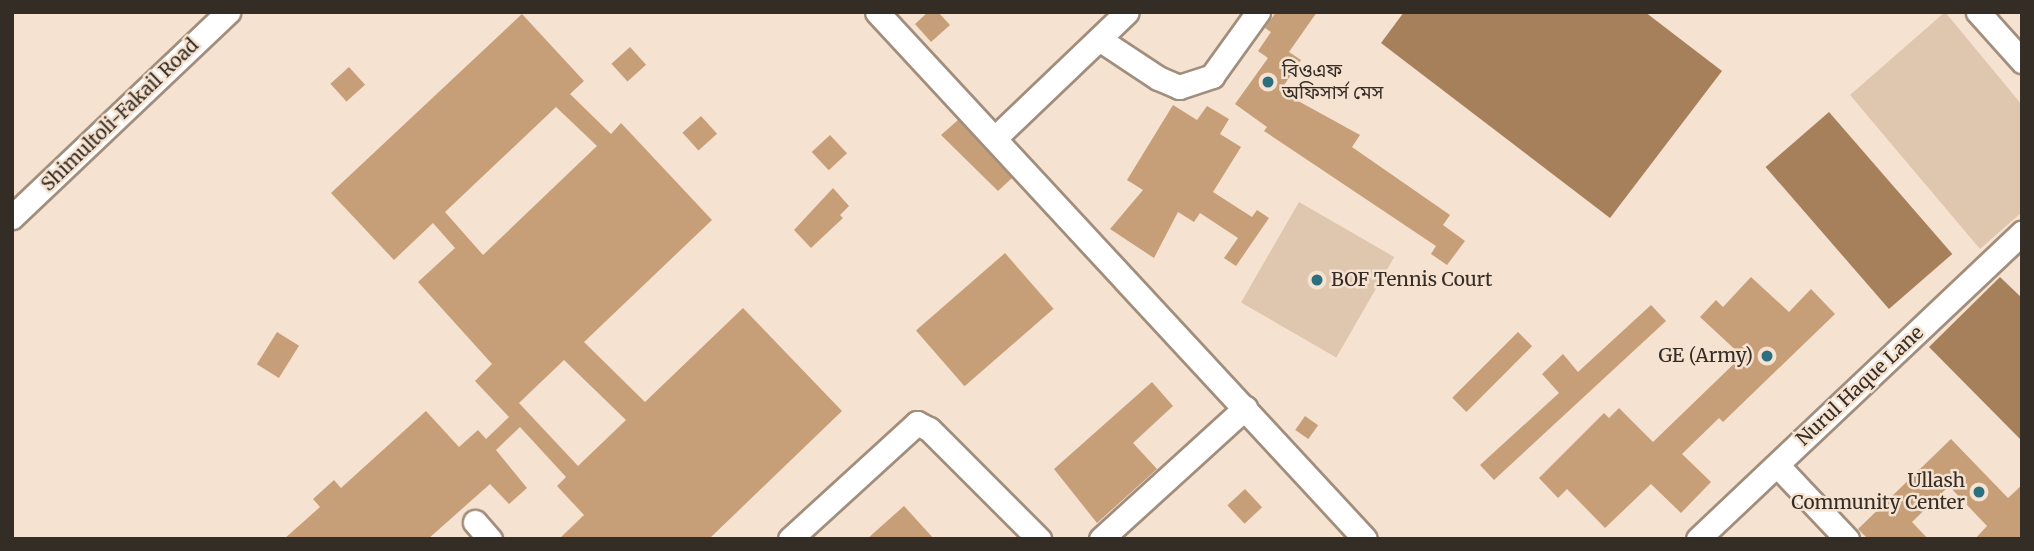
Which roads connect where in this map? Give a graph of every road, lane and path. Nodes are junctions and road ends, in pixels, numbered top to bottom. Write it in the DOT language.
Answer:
graph roads {
  1 [pos="228,12"];
  2 [pos="877,12"];
  3 [pos="1127,12"];
  4 [pos="1258,12"];
  5 [pos="1978,12"];
  6 [pos="1099,39"];
  7 [pos="2022,61"];
  8 [pos="995,138"];
  9 [pos="12,217"];
  10 [pos="2022,233"];
  11 [pos="1245,408"];
  12 [pos="1777,465"];
  13 [pos="790,539"];
  14 [pos="1039,539"];
  15 [pos="1101,539"];
  16 [pos="1365,539"];
  17 [pos="1698,539"];
  18 [pos="1847,539"];
  1 -- 9 [label="street, Shimultoli-Fakail Road"];
  2 -- 8 [label="street"];
  3 -- 6 [label="street"];
  4 -- 6 [label="street"];
  5 -- 7 [label="street"];
  6 -- 8 [label="street"];
  8 -- 11 [label="street"];
  10 -- 12 [label="street, Nurul Haque Lane"];
  11 -- 15 [label="street"];
  11 -- 16 [label="street"];
  12 -- 17 [label="street, Nurul Haque Lane"];
  12 -- 18 [label="street"];
  13 -- 14 [label="street"];
}
